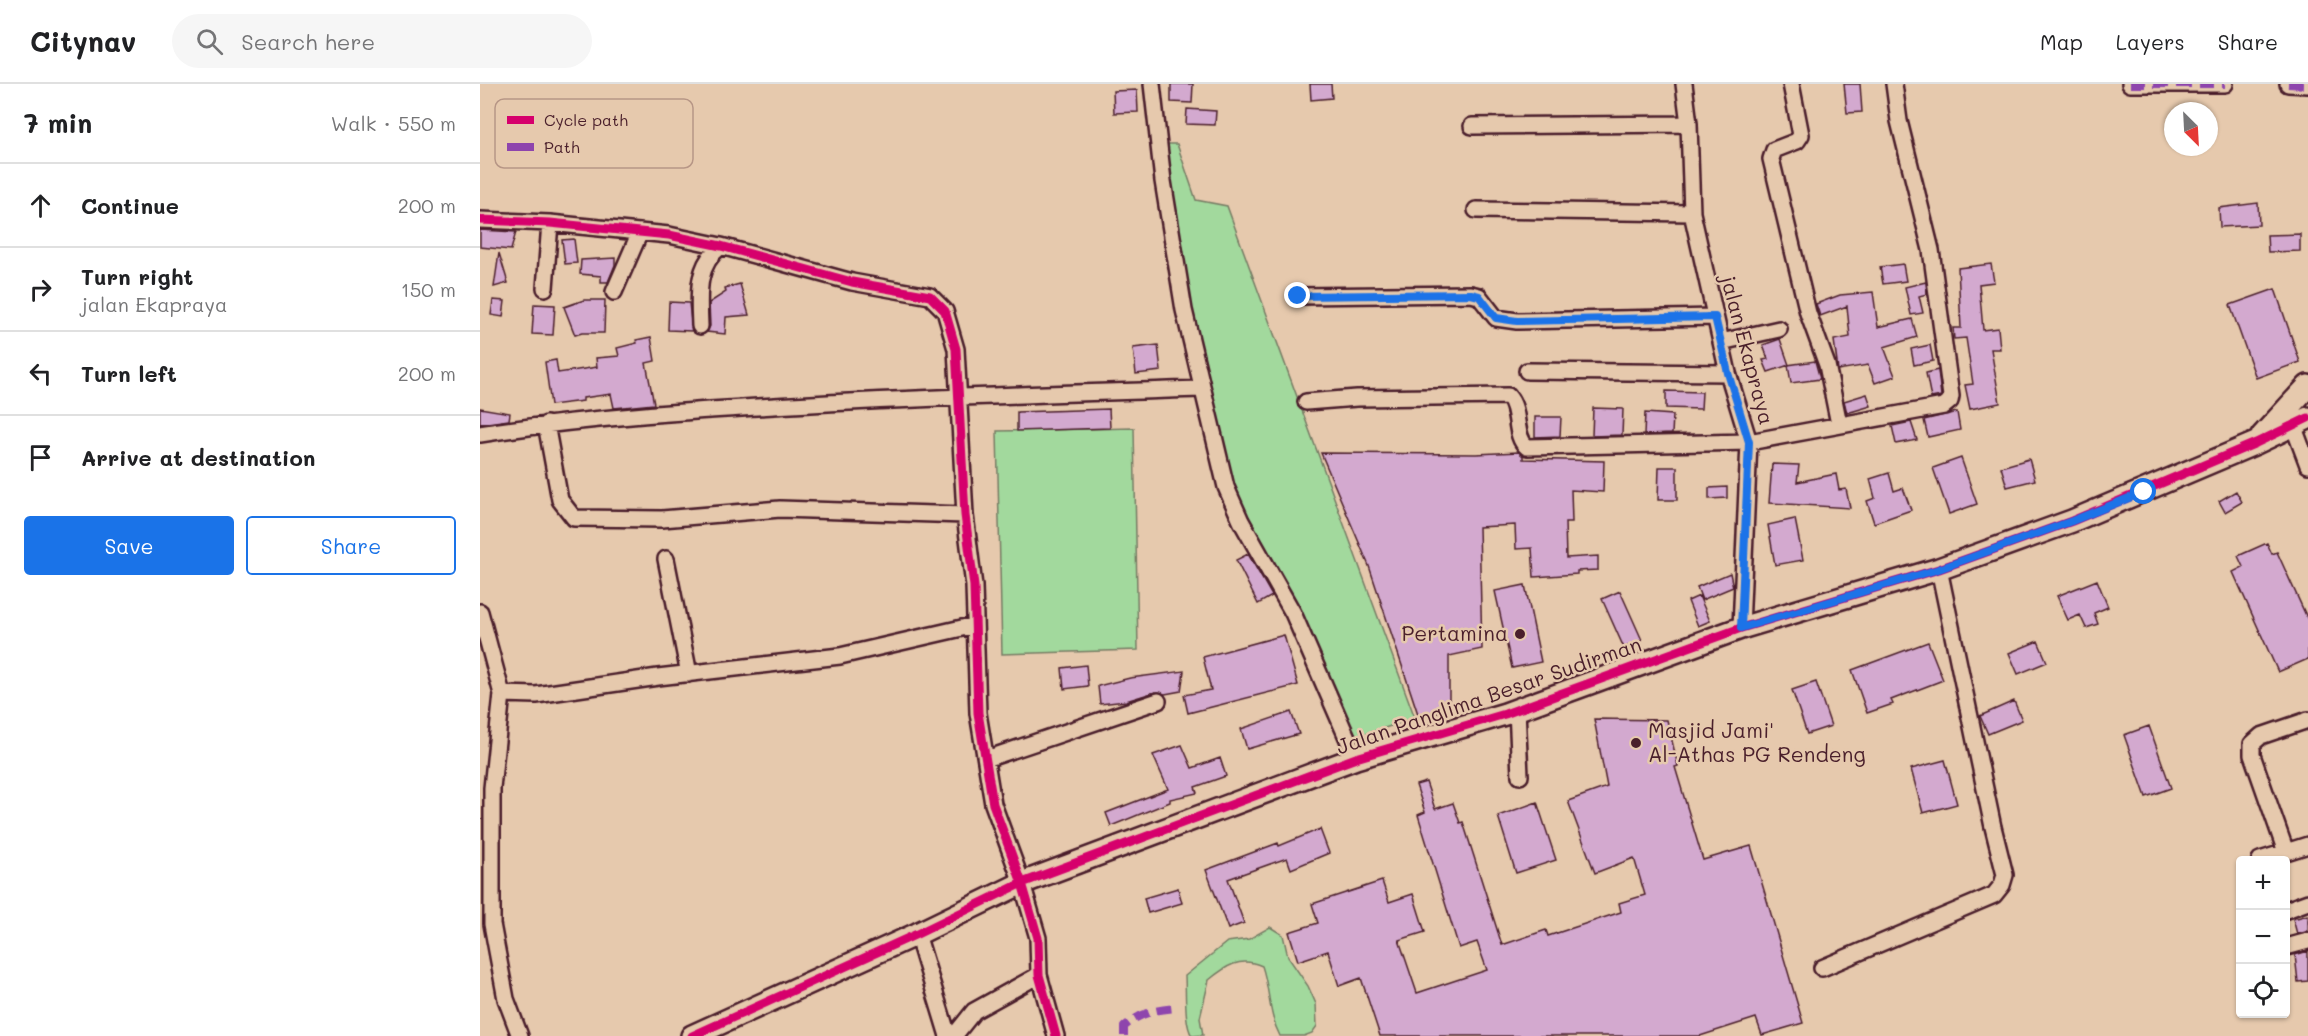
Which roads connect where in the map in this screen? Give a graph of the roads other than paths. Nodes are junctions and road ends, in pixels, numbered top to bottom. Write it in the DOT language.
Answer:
graph roads {
  1 [pos="1152,84"];
  2 [pos="1684,84"];
  3 [pos="1791,84"];
  4 [pos="1894,84"];
  5 [pos="2130,84"];
  6 [pos="2225,84"];
  7 [pos="2288,84"];
  8 [pos="2308,85"];
  9 [pos="1689,124"];
  10 [pos="1472,126"];
  11 [pos="1476,210"];
  12 [pos="1692,213"];
  13 [pos="480,220"];
  14 [pos="550,223"];
  15 [pos="640,232"];
  16 [pos="721,246"];
  17 [pos="544,288"];
  18 [pos="614,292"];
  19 [pos="1298,296"];
  20 [pos="1715,317"];
  21 [pos="700,326"];
  22 [pos="1779,329"];
  23 [pos="1721,342"];
  24 [pos="1527,370"];
  25 [pos="1728,373"];
  26 [pos="2308,386"];
  27 [pos="1202,388"];
  28 [pos="958,396"];
  29 [pos="1306,402"];
  30 [pos="2300,422"];
  31 [pos="546,424"];
  32 [pos="1839,424"];
  33 [pos="480,434"];
  34 [pos="1749,442"];
  35 [pos="2256,443"];
  36 [pos="2308,465"];
  37 [pos="965,515"];
  38 [pos="666,559"];
  39 [pos="1939,569"];
  40 [pos="480,612"];
  41 [pos="975,625"];
  42 [pos="1741,628"];
  43 [pos="689,674"];
  44 [pos="502,694"];
  45 [pos="1158,701"];
  46 [pos="1517,709"];
  47 [pos="2308,720"];
  48 [pos="1356,758"];
  49 [pos="986,759"];
  50 [pos="1520,776"];
  51 [pos="2308,845"];
  52 [pos="2286,852"];
  53 [pos="485,853"];
  54 [pos="2274,856"];
  55 [pos="1022,883"];
  56 [pos="2308,902"];
  57 [pos="2290,909"];
  58 [pos="917,934"];
  59 [pos="2308,942"];
  60 [pos="2290,946"];
  61 [pos="1822,969"];
  62 [pos="1039,975"];
  63 [pos="520,1036"];
  64 [pos="692,1036"];
  65 [pos="948,1036"];
  66 [pos="954,1036"];
  67 [pos="1056,1036"];
  1 -- 27 [label="street"];
  2 -- 9 [label="street, jalan Ekapraya"];
  3 -- 32 [label="street"];
  4 -- 32 [label="street"];
  5 -- 6 [label="street"];
  7 -- 8 [label="street"];
  9 -- 10 [label="street"];
  9 -- 12 [label="street, jalan Ekapraya"];
  11 -- 12 [label="street"];
  12 -- 20 [label="street, jalan Ekapraya"];
  13 -- 14 [label="street"];
  14 -- 15 [label="street"];
  14 -- 17 [label="street"];
  15 -- 16 [label="street"];
  15 -- 18 [label="street"];
  16 -- 21 [label="street"];
  16 -- 28 [label="street"];
  19 -- 20 [label="street"];
  20 -- 23 [label="street, jalan Ekapraya"];
  22 -- 23 [label="street"];
  23 -- 25 [label="street, jalan Ekapraya"];
  24 -- 25 [label="street"];
  25 -- 34 [label="street, jalan Ekapraya"];
  26 -- 35 [label="main road"];
  27 -- 28 [label="street"];
  27 -- 48 [label="street"];
  28 -- 31 [label="street"];
  28 -- 37 [label="street"];
  29 -- 34 [label="street"];
  30 -- 35 [label="main road, Jalan Panglima Besar Sudirman"];
  30 -- 36 [label="street"];
  31 -- 33 [label="street"];
  31 -- 37 [label="street"];
  32 -- 34 [label="street"];
  34 -- 42 [label="street, jalan Ekapraya"];
  35 -- 39 [label="main road, Jalan Panglima Besar Sudirman"];
  37 -- 41 [label="street"];
  38 -- 43 [label="street"];
  39 -- 42 [label="main road, Jalan Panglima Besar Sudirman"];
  39 -- 61 [label="street"];
  40 -- 44 [label="street"];
  41 -- 43 [label="street"];
  41 -- 49 [label="street"];
  42 -- 46 [label="main road, Jalan Panglima Besar Sudirman"];
  43 -- 44 [label="street"];
  44 -- 53 [label="street"];
  45 -- 49 [label="street"];
  46 -- 48 [label="main road, Jalan Panglima Besar Sudirman"];
  46 -- 50 [label="street"];
  47 -- 52 [label="street"];
  48 -- 55 [label="main road, Jalan Panglima Besar Sudirman"];
  49 -- 55 [label="street"];
  51 -- 52 [label="street"];
  52 -- 54 [label="street"];
  53 -- 63 [label="street"];
  55 -- 58 [label="main road, Jalan Panglima Besar Sudirman"];
  55 -- 62 [label="street"];
  56 -- 57 [label="street"];
  58 -- 64 [label="main road, Jalan Panglima Besar Sudirman"];
  58 -- 65 [label="street"];
  59 -- 60 [label="street"];
  62 -- 66 [label="street"];
  62 -- 67 [label="street"];
}
